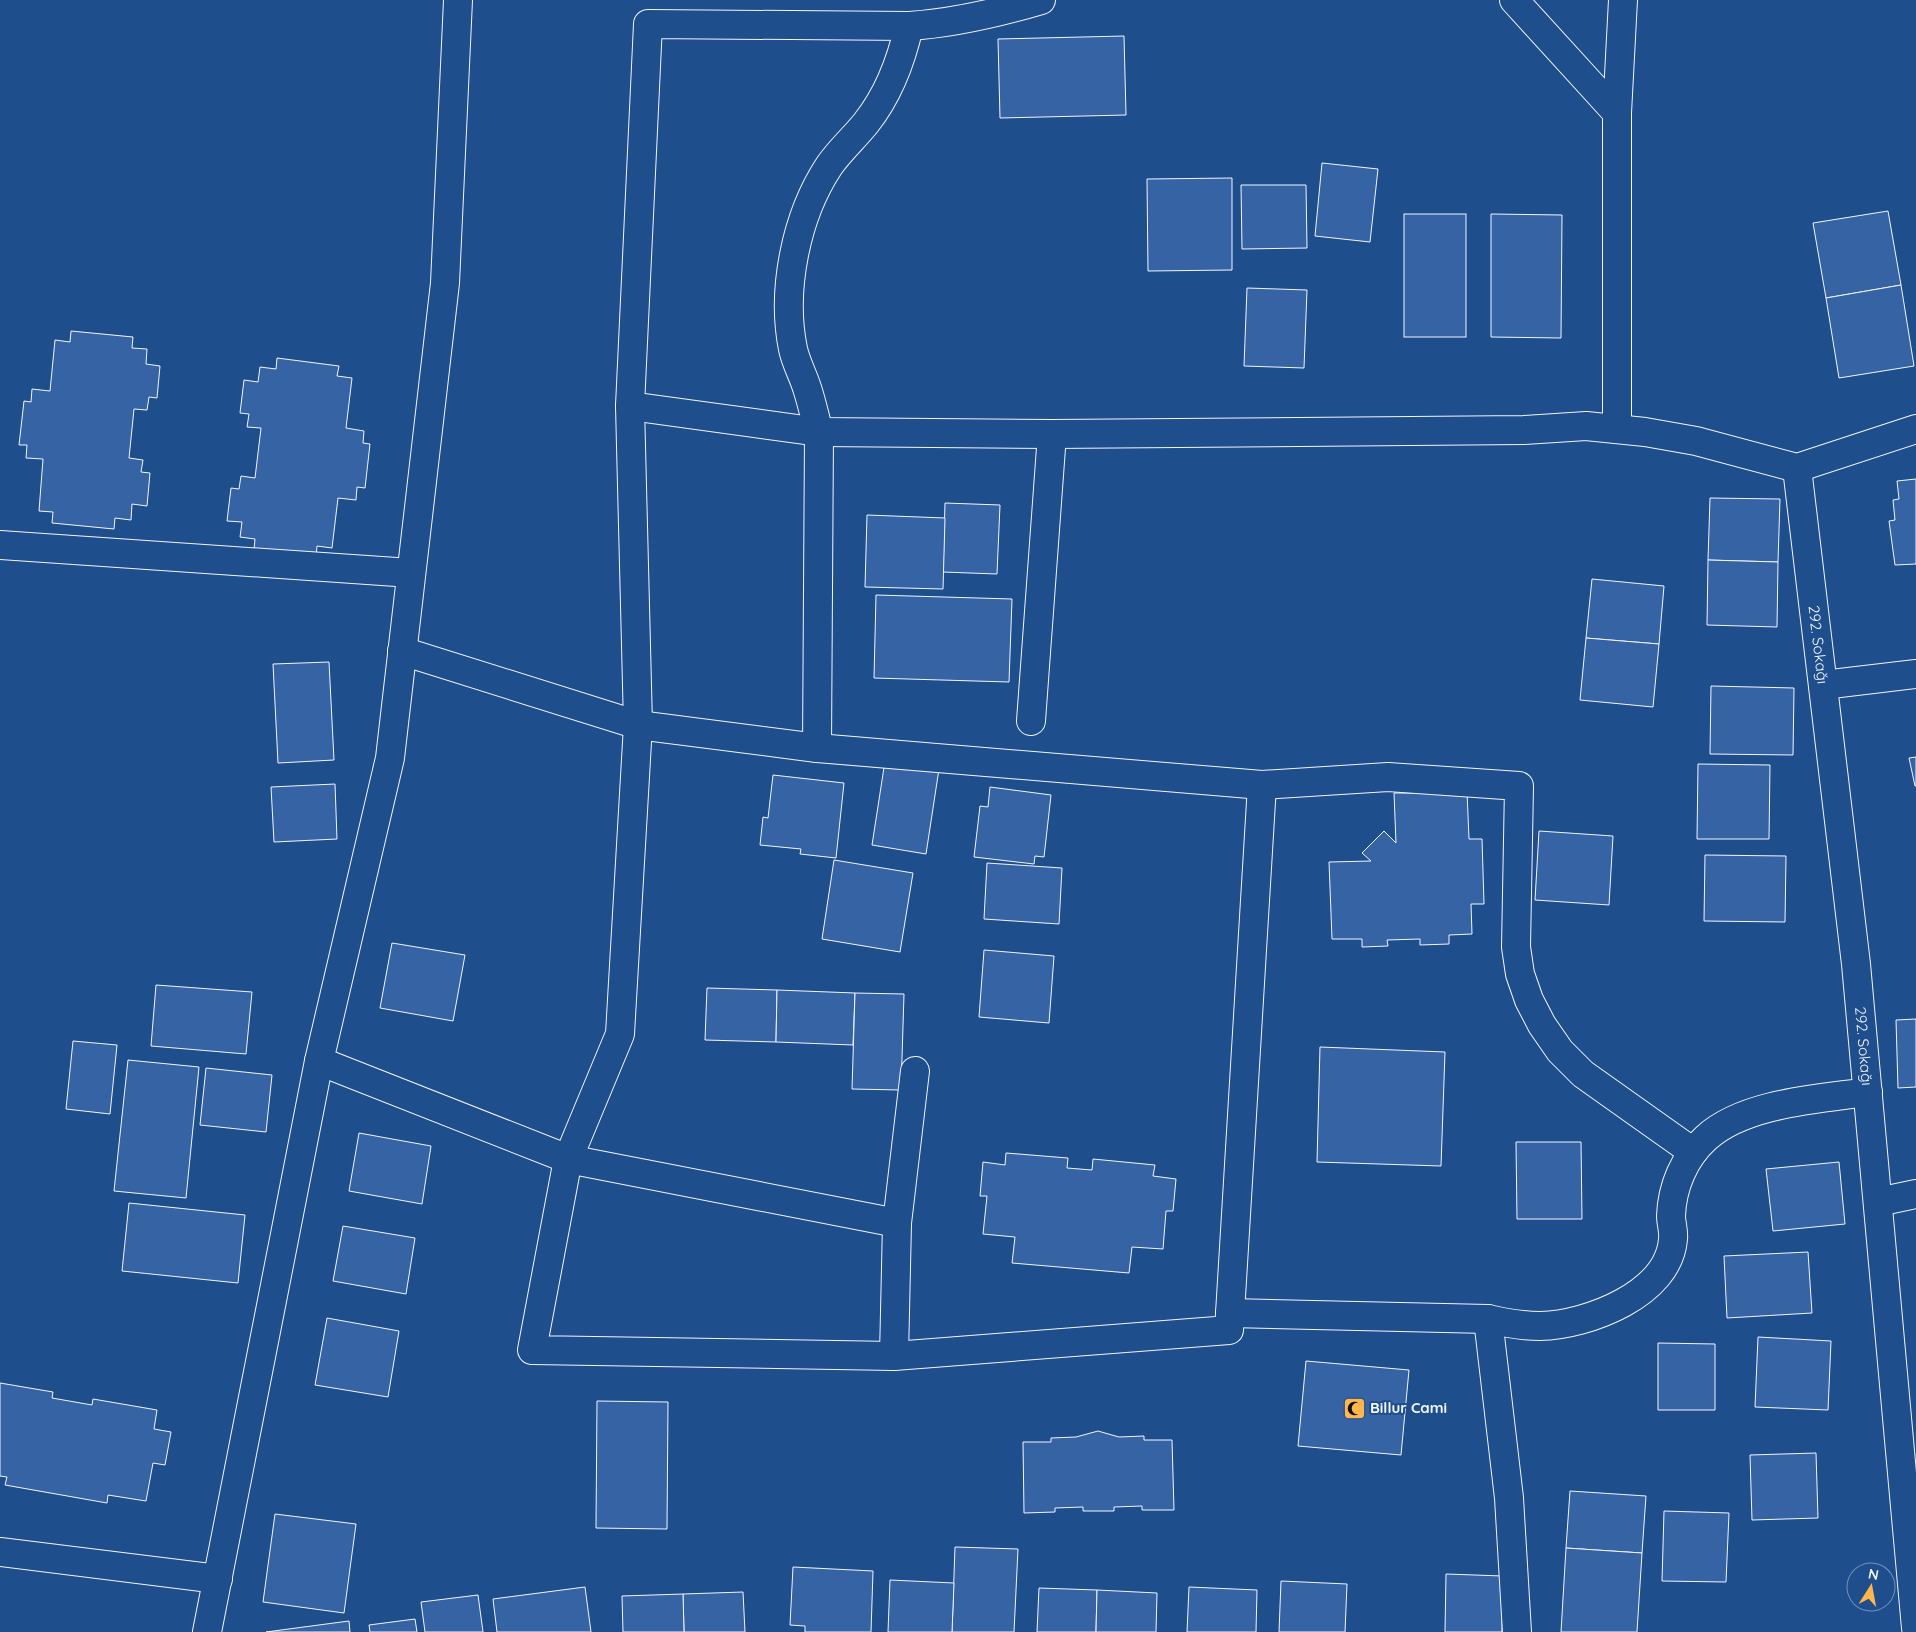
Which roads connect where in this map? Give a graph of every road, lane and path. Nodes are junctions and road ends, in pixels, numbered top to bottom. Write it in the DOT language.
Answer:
graph roads {
  1 [pos="458,0"];
  2 [pos="1041,0"];
  3 [pos="1514,0"];
  4 [pos="1623,0"];
  5 [pos="909,26"];
  6 [pos="1617,113"];
  7 [pos="630,406"];
  8 [pos="1617,429"];
  9 [pos="1916,429"];
  10 [pos="819,432"];
  11 [pos="1052,434"];
  12 [pos="1796,468"];
  13 [pos="0,545"];
  14 [pos="411,574"];
  15 [pos="402,651"];
  16 [pos="1916,674"];
  17 [pos="1823,685"];
  18 [pos="1031,721"];
  19 [pos="638,725"];
  20 [pos="817,748"];
  21 [pos="1262,785"];
  22 [pos="318,1062"];
  23 [pos="915,1071"];
  24 [pos="1868,1092"];
  25 [pos="1693,1152"];
  26 [pos="568,1159"];
  27 [pos="1916,1194"];
  28 [pos="1878,1202"];
  29 [pos="897,1222"];
  30 [pos="1230,1313"];
  31 [pos="1488,1319"];
  32 [pos="894,1356"];
  33 [pos="0,1552"];
  34 [pos="218,1579"];
  35 [pos="1916,1628"];
  36 [pos="207,1632"];
  37 [pos="1517,1632"];
  1 -- 14 [label="street"];
  2 -- 5 [label="street"];
  3 -- 6 [label="street"];
  4 -- 6 [label="street"];
  5 -- 7 [label="street"];
  5 -- 10 [label="street"];
  6 -- 8 [label="street"];
  7 -- 10 [label="street"];
  7 -- 19 [label="street"];
  8 -- 11 [label="street"];
  8 -- 12 [label="street"];
  9 -- 12 [label="street"];
  10 -- 11 [label="street"];
  10 -- 20 [label="street"];
  11 -- 18 [label="street"];
  12 -- 17 [label="street, 292. Sokağı"];
  13 -- 14 [label="street"];
  14 -- 15 [label="street"];
  15 -- 19 [label="street"];
  15 -- 22 [label="street"];
  16 -- 17 [label="street"];
  17 -- 24 [label="street, 292. Sokağı"];
  19 -- 20 [label="street"];
  19 -- 26 [label="street"];
  20 -- 21 [label="street"];
  21 -- 25 [label="street"];
  21 -- 30 [label="street"];
  22 -- 26 [label="street"];
  22 -- 34 [label="street"];
  23 -- 29 [label="street"];
  24 -- 25 [label="street"];
  24 -- 28 [label="street, 292. Sokağı"];
  25 -- 31 [label="street"];
  26 -- 29 [label="street"];
  26 -- 32 [label="street"];
  27 -- 28 [label="street"];
  28 -- 35 [label="street, 292. Sokağı"];
  29 -- 32 [label="street"];
  30 -- 31 [label="street"];
  30 -- 32 [label="street"];
  31 -- 37 [label="street"];
  33 -- 34 [label="street"];
  34 -- 36 [label="street"];
}
